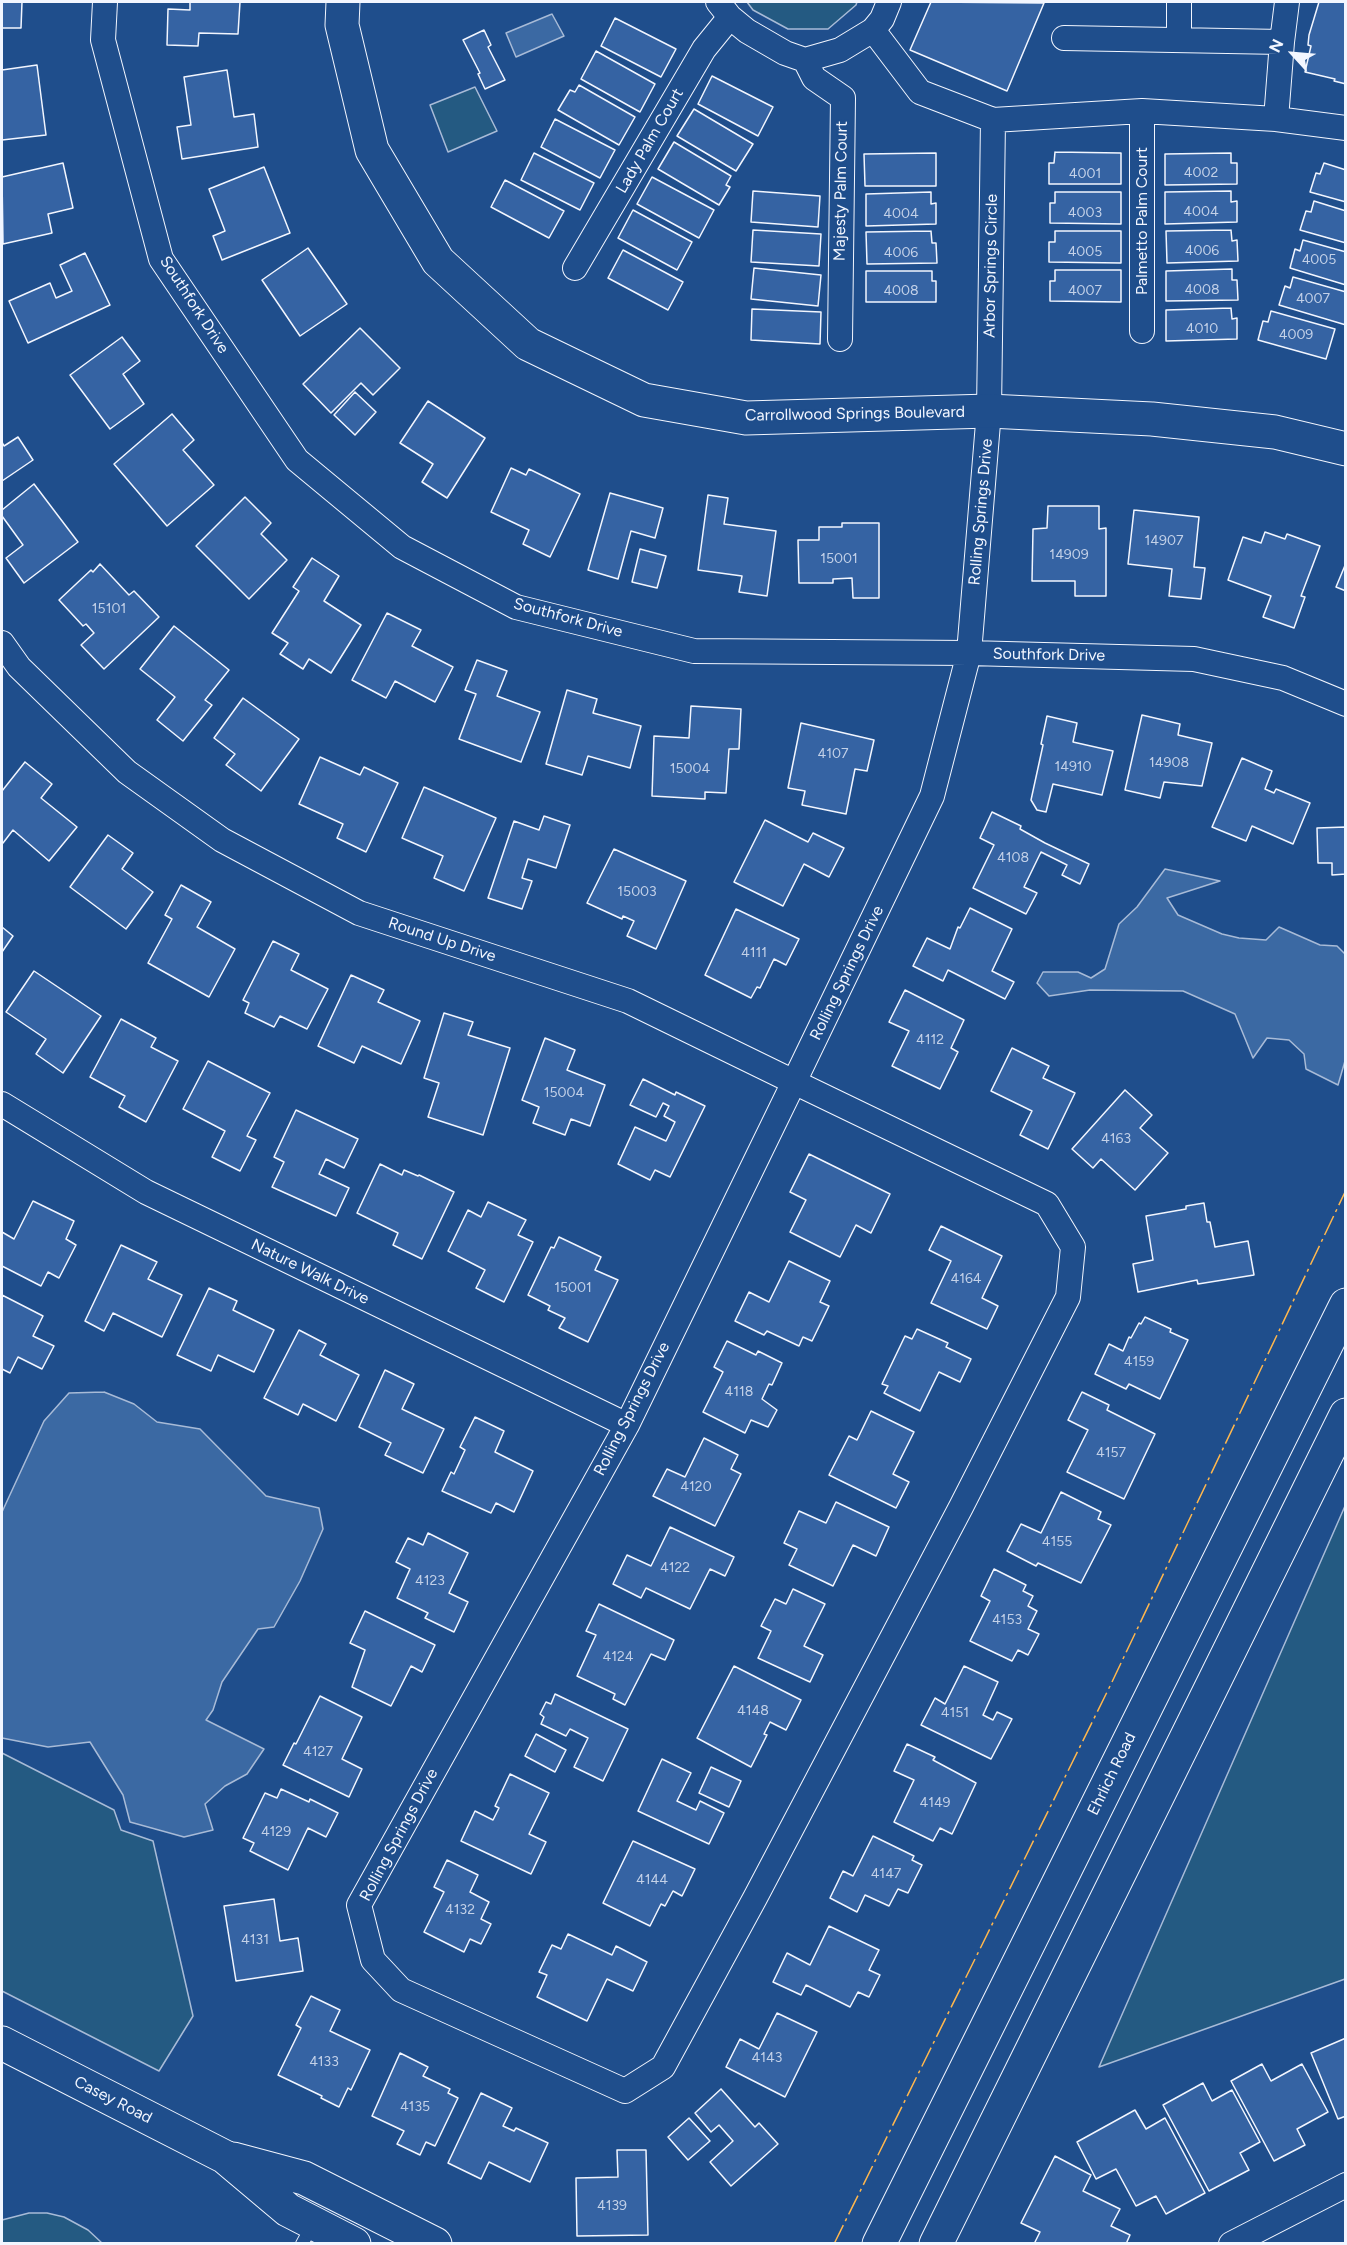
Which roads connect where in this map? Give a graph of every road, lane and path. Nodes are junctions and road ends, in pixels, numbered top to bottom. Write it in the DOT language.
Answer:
graph roads {
  1 [pos="105,2"];
  2 [pos="344,2"];
  3 [pos="889,2"];
  4 [pos="1179,2"];
  5 [pos="1287,2"];
  6 [pos="724,9"];
  7 [pos="873,30"];
  8 [pos="1064,38"];
  9 [pos="1179,40"];
  10 [pos="1282,42"];
  11 [pos="805,60"];
  12 [pos="1142,111"];
  13 [pos="1276,119"];
  14 [pos="993,120"];
  15 [pos="1346,128"];
  16 [pos="575,268"];
  17 [pos="1142,331"];
  18 [pos="840,339"];
  19 [pos="989,411"];
  20 [pos="1346,449"];
  21 [pos="2,643"];
  22 [pos="969,653"];
  23 [pos="1346,704"];
  24 [pos="794,1082"];
  25 [pos="2,1104"];
  26 [pos="938,1151"];
  27 [pos="1346,1305"];
  28 [pos="1346,1415"];
  29 [pos="627,1425"];
  30 [pos="2,2043"];
  31 [pos="225,2157"];
  32 [pos="1346,2185"];
  33 [pos="308,2233"];
  34 [pos="354,2244"];
  35 [pos="435,2244"];
  36 [pos="879,2244"];
  37 [pos="936,2244"];
  38 [pos="1231,2244"];
  1 -- 22 [label="street, Southfork Drive"];
  2 -- 19 [label="main road, Carrollwood Springs Boulevard"];
  3 -- 7 [label="street"];
  4 -- 9 [label="street"];
  5 -- 10 [label="street"];
  6 -- 11 [label="street"];
  6 -- 16 [label="street, Lady Palm Court"];
  7 -- 11 [label="street"];
  7 -- 14 [label="street"];
  8 -- 9 [label="street"];
  9 -- 10 [label="street"];
  10 -- 13 [label="street"];
  11 -- 18 [label="street, Majesty Palm Court"];
  12 -- 13 [label="street"];
  12 -- 14 [label="street"];
  12 -- 17 [label="street, Palmetto Palm Court"];
  13 -- 15 [label="street"];
  14 -- 19 [label="street, Arbor Springs Circle"];
  19 -- 20 [label="main road, Carrollwood Springs Boulevard"];
  19 -- 22 [label="street, Rolling Springs Drive"];
  21 -- 24 [label="street, Round Up Drive"];
  22 -- 23 [label="street, Southfork Drive"];
  22 -- 24 [label="street, Rolling Springs Drive"];
  24 -- 26 [label="street, Round Up Drive"];
  24 -- 29 [label="street, Rolling Springs Drive"];
  25 -- 29 [label="street, Nature Walk Drive"];
  26 -- 29 [label="street, Rolling Springs Drive"];
  27 -- 36 [label="main road, Ehrlich Road"];
  28 -- 37 [label="main road"];
  30 -- 31 [label="main road, Casey Road"];
  31 -- 33 [label="main road, Casey Road"];
  31 -- 35 [label="main road, Casey Road"];
  32 -- 38 [label="street"];
  33 -- 34 [label="main road, Casey Road"];
}
